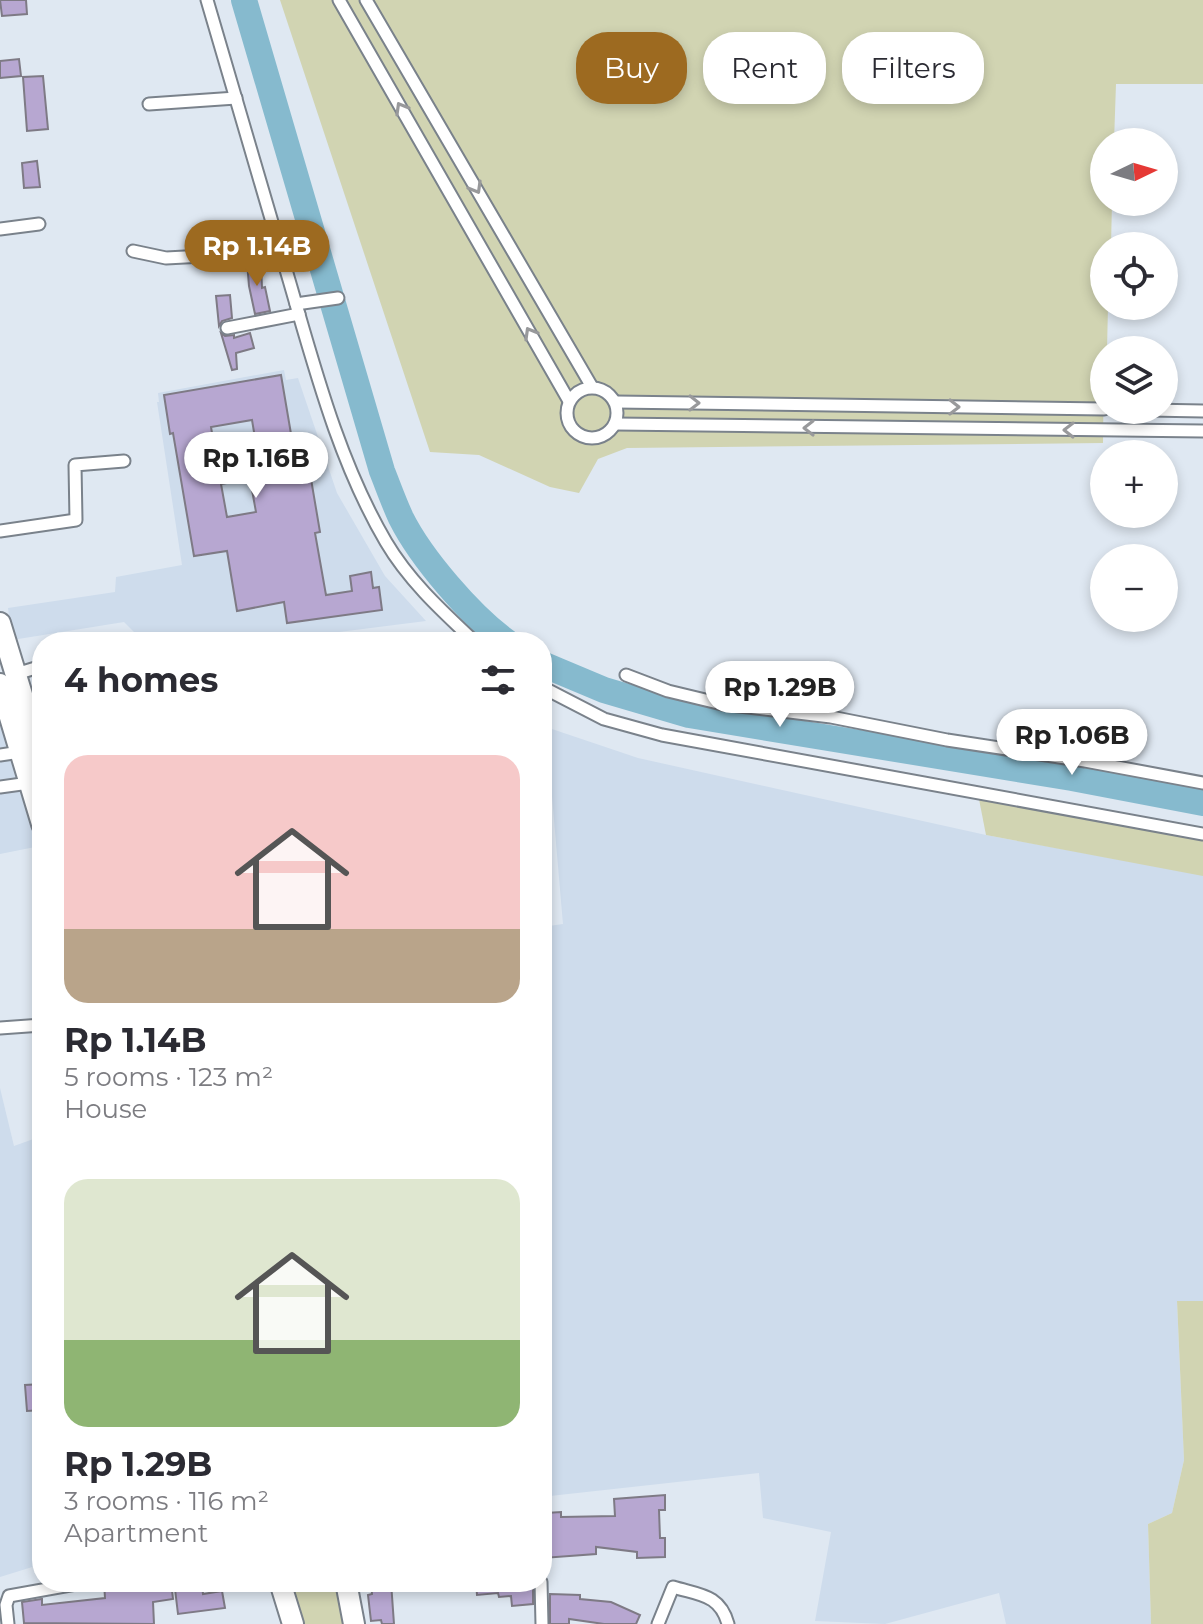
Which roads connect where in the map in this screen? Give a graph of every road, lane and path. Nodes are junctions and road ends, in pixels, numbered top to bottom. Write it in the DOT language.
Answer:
graph roads {
  1 [pos="207,0"];
  2 [pos="339,0"];
  3 [pos="366,0"];
  4 [pos="236,98"];
  5 [pos="149,104"];
  6 [pos="39,224"];
  7 [pos="0,229"];
  8 [pos="133,251"];
  9 [pos="281,252"];
  10 [pos="337,298"];
  11 [pos="297,309"];
  12 [pos="227,328"];
  13 [pos="592,387"];
  14 [pos="569,401"];
  15 [pos="616,402"];
  16 [pos="1090,409"];
  17 [pos="1178,411"];
  18 [pos="1203,411"];
  19 [pos="616,424"];
  20 [pos="1203,431"];
  21 [pos="124,461"];
  22 [pos="0,531"];
  23 [pos="0,623"];
  24 [pos="465,632"];
  25 [pos="32,670"];
  26 [pos="626,675"];
  27 [pos="8,679"];
  28 [pos="552,693"];
  29 [pos="32,736"];
  30 [pos="10,754"];
  31 [pos="29,783"];
  32 [pos="1203,783"];
  33 [pos="0,787"];
  34 [pos="32,792"];
  35 [pos="1203,834"];
  36 [pos="32,1026"];
  37 [pos="0,1028"];
  38 [pos="32,1592"];
  39 [pos="283,1592"];
  40 [pos="348,1592"];
  41 [pos="541,1592"];
  42 [pos="8,1624"];
  43 [pos="293,1624"];
  44 [pos="354,1624"];
  45 [pos="542,1624"];
  46 [pos="658,1624"];
  47 [pos="728,1624"];
  1 -- 4 [label="street"];
  14 -- 2 [label="street, one-way"];
  3 -- 13 [label="street, one-way"];
  4 -- 5 [label="street"];
  4 -- 9 [label="street"];
  6 -- 7 [label="street"];
  8 -- 9 [label="street"];
  9 -- 11 [label="street"];
  10 -- 11 [label="street"];
  11 -- 12 [label="street"];
  11 -- 24 [label="street"];
  13 -- 14 [label="street"];
  13 -- 15 [label="street"];
  14 -- 19 [label="street"];
  15 -- 16 [label="street, one-way"];
  15 -- 19 [label="street"];
  17 -- 18 [label="street"];
  20 -- 19 [label="street, one-way"];
  21 -- 22 [label="street"];
  23 -- 27 [label="highway"];
  25 -- 27 [label="street"];
  26 -- 32 [label="street"];
  27 -- 29 [label="highway"];
  27 -- 30 [label="highway"];
  28 -- 35 [label="street"];
  30 -- 31 [label="highway"];
  31 -- 33 [label="street"];
  31 -- 34 [label="highway"];
  36 -- 37 [label="street"];
  38 -- 42 [label="street"];
  39 -- 43 [label="highway"];
  40 -- 44 [label="highway"];
  41 -- 45 [label="street"];
  46 -- 47 [label="street"];
}
